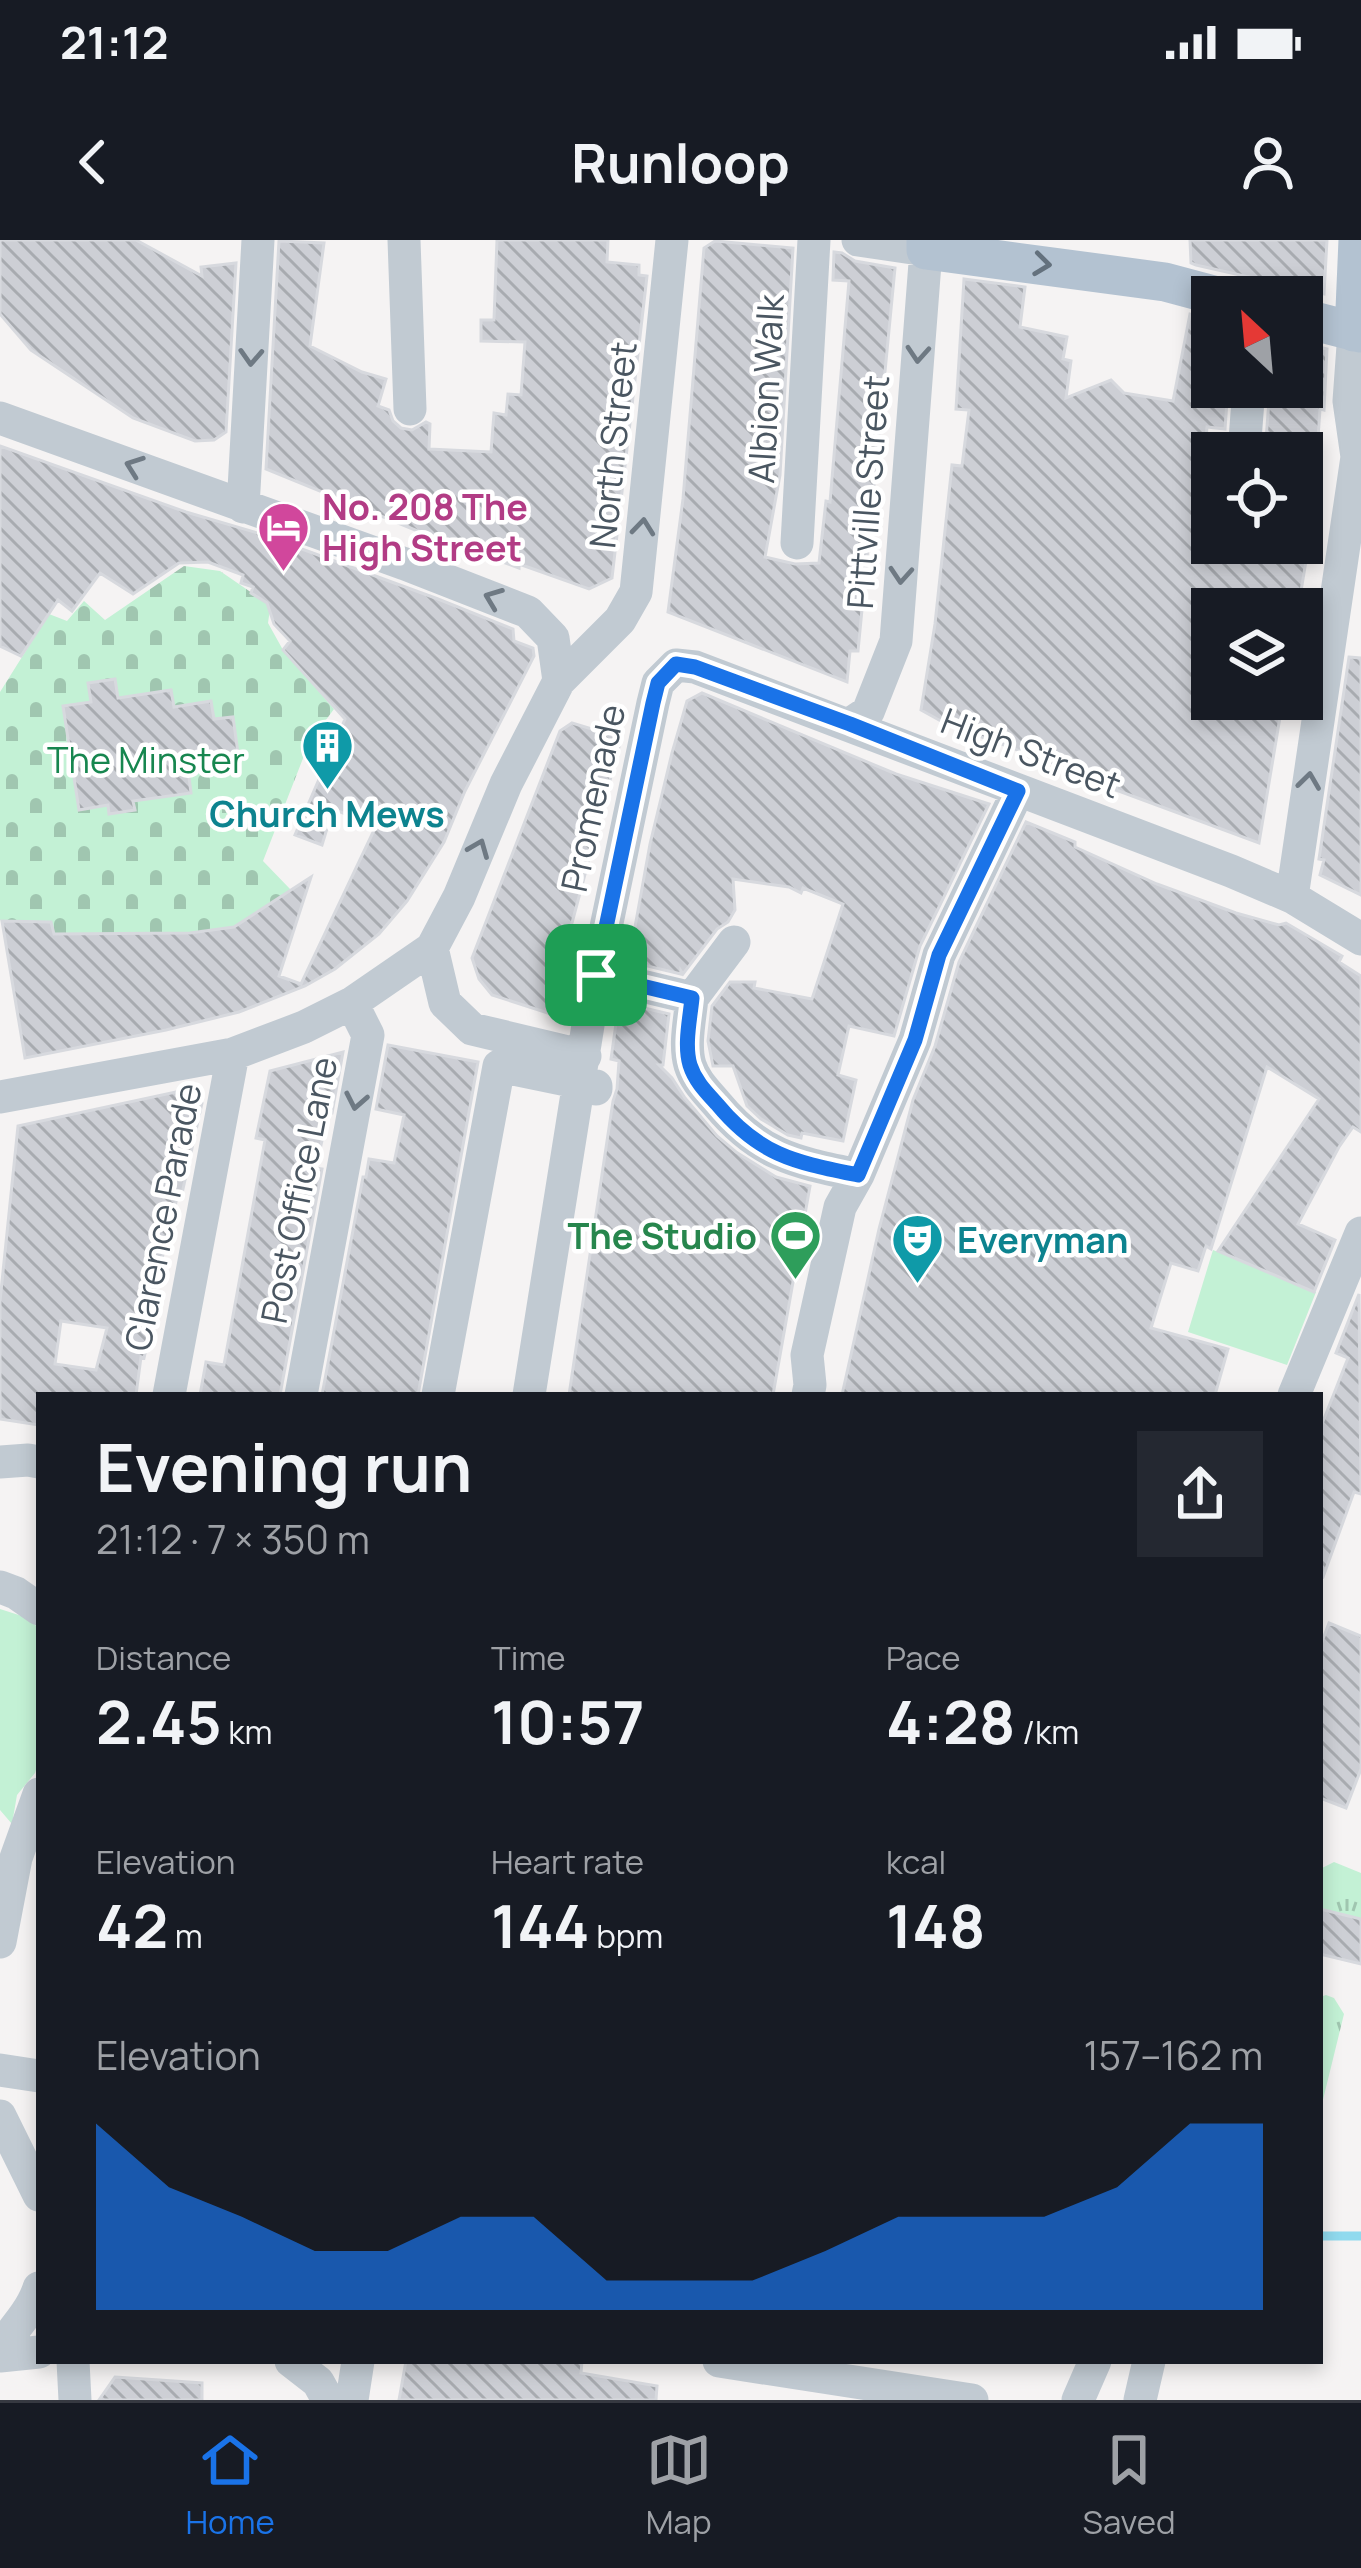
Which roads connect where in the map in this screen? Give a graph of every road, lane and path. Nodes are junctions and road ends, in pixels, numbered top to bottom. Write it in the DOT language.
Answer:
graph roads {
  1 [pos="258,240"];
  2 [pos="404,240"];
  3 [pos="814,240"];
  4 [pos="858,240"];
  5 [pos="1358,240"];
  6 [pos="677,245"];
  7 [pos="926,245"];
  8 [pos="1191,290"];
  9 [pos="1323,323"];
  10 [pos="1358,332"];
  11 [pos="410,409"];
  12 [pos="0,418"];
  13 [pos="243,507"];
  14 [pos="796,543"];
  15 [pos="667,672"];
  16 [pos="559,681"];
  17 [pos="850,724"];
  18 [pos="1018,791"];
  19 [pos="1292,897"];
  20 [pos="1361,939"];
  21 [pos="734,942"];
  22 [pos="432,948"];
  23 [pos="608,978"];
  24 [pos="692,998"];
  25 [pos="352,1004"];
  26 [pos="233,1054"];
  27 [pos="582,1070"];
  28 [pos="0,1097"];
  29 [pos="858,1175"];
  30 [pos="1361,1233"];
  31 [pos="170,1392"];
  32 [pos="302,1392"];
  33 [pos="439,1392"];
  34 [pos="529,1392"];
  35 [pos="548,1392"];
  36 [pos="809,1392"];
  37 [pos="1295,1392"];
  38 [pos="36,1461"];
  39 [pos="0,1462"];
  40 [pos="0,1587"];
  41 [pos="36,1608"];
  42 [pos="36,1800"];
  43 [pos="8,1851"];
  44 [pos="0,1942"];
  45 [pos="0,2070"];
  46 [pos="36,2076"];
  47 [pos="0,2116"];
  48 [pos="36,2189"];
  49 [pos="36,2295"];
  50 [pos="0,2347"];
  51 [pos="36,2352"];
  52 [pos="0,2356"];
  53 [pos="73,2364"];
  54 [pos="297,2364"];
  55 [pos="358,2364"];
  56 [pos="738,2364"];
  57 [pos="1094,2364"];
  58 [pos="1148,2364"];
  59 [pos="75,2400"];
  60 [pos="328,2400"];
  61 [pos="352,2400"];
  62 [pos="972,2400"];
  63 [pos="1078,2400"];
  64 [pos="1140,2400"];
  1 -- 13 [label="street, one-way"];
  2 -- 11 [label="street"];
  3 -- 14 [label="street, Albion Walk"];
  4 -- 7 [label="street"];
  5 -- 10 [label="main road"];
  16 -- 6 [label="street, North Street, one-way"];
  7 -- 8 [label="main road, one-way"];
  7 -- 17 [label="street, Pittville Street, one-way"];
  9 -- 10 [label="main road"];
  19 -- 10 [label="street, one-way"];
  13 -- 12 [label="street, one-way"];
  16 -- 13 [label="street, one-way"];
  15 -- 17 [label="street, High Street"];
  15 -- 23 [label="street, Promenade"];
  22 -- 16 [label="street, North Street, one-way"];
  17 -- 18 [label="street, High Street"];
  18 -- 19 [label="street, High Street"];
  18 -- 29 [label="street"];
  19 -- 20 [label="street, High Street"];
  21 -- 24 [label="street"];
  22 -- 25 [label="street"];
  22 -- 27 [label="street"];
  23 -- 24 [label="street"];
  23 -- 27 [label="street, Promenade"];
  24 -- 29 [label="street"];
  25 -- 26 [label="street"];
  25 -- 32 [label="street, Post Office Lane, one-way"];
  26 -- 28 [label="street"];
  26 -- 31 [label="street, Clarence Parade"];
  27 -- 33 [label="street"];
  27 -- 34 [label="street, Promenade"];
  27 -- 35 [label="street, Promenade"];
  29 -- 36 [label="street"];
  30 -- 37 [label="street"];
  38 -- 39 [label="street"];
  40 -- 41 [label="street"];
  42 -- 43 [label="street"];
  43 -- 44 [label="street"];
  45 -- 46 [label="street"];
  47 -- 48 [label="street"];
  49 -- 50 [label="street"];
  51 -- 52 [label="street"];
  53 -- 59 [label="street"];
  54 -- 60 [label="street"];
  55 -- 61 [label="street"];
  56 -- 62 [label="street"];
  57 -- 63 [label="street"];
  58 -- 64 [label="street"];
}
